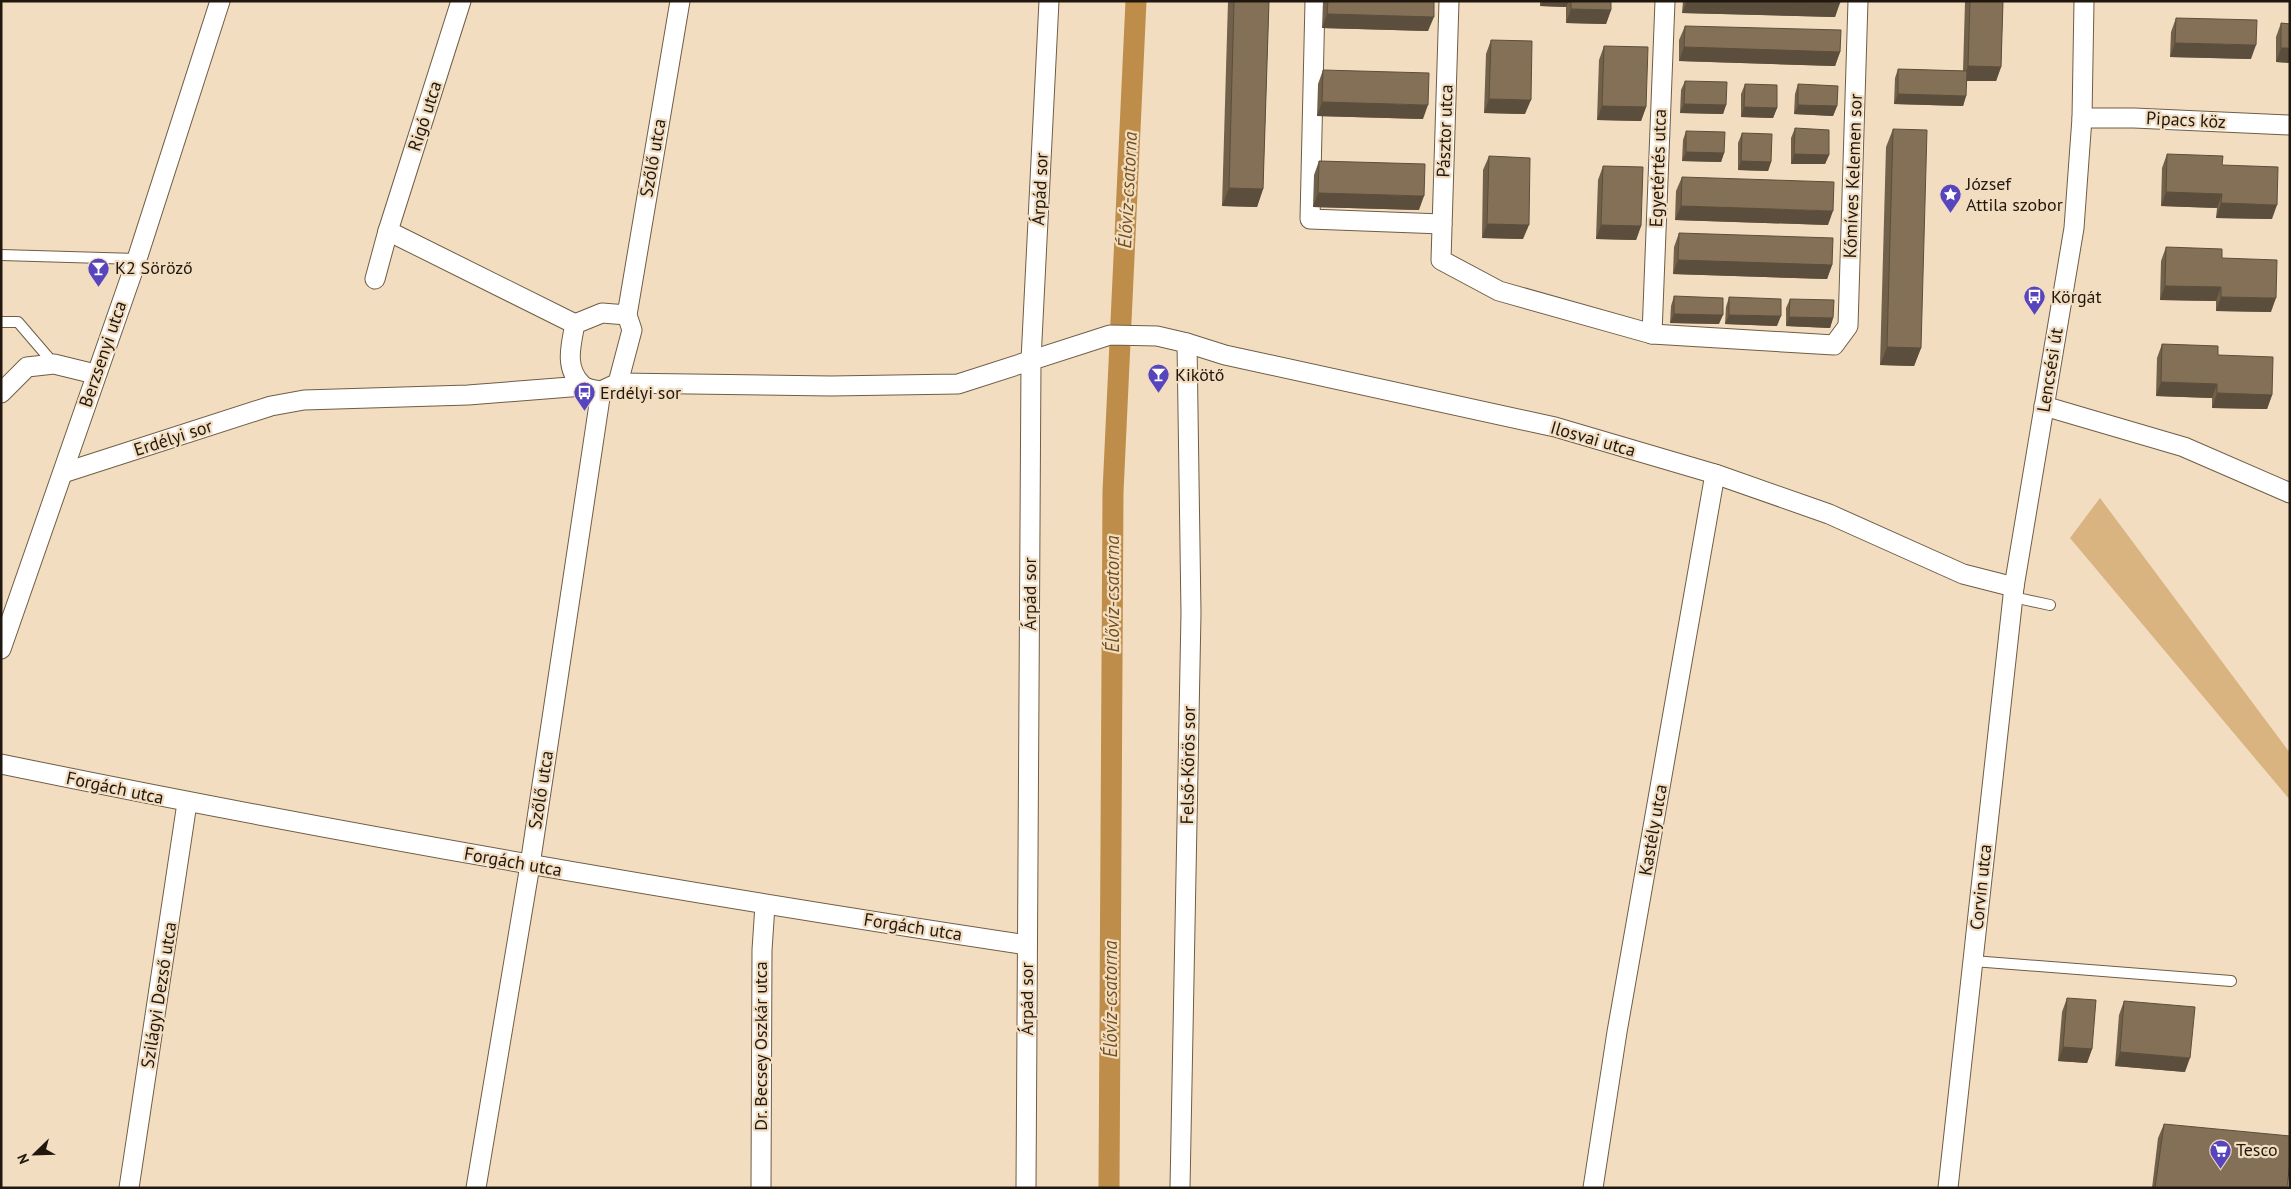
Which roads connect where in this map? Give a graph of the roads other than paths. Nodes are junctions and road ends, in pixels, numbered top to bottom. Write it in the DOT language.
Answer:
graph roads {
  1 [pos="220,1"];
  2 [pos="461,1"];
  3 [pos="680,1"];
  4 [pos="1050,1"];
  5 [pos="1315,1"];
  6 [pos="1449,1"];
  7 [pos="1665,1"];
  8 [pos="1858,1"];
  9 [pos="2084,1"];
  10 [pos="2082,118"];
  11 [pos="2290,125"];
  12 [pos="1442,224"];
  13 [pos="388,231"];
  14 [pos="1,255"];
  15 [pos="136,259"];
  16 [pos="375,279"];
  17 [pos="627,315"];
  18 [pos="1,322"];
  19 [pos="575,324"];
  20 [pos="1652,334"];
  21 [pos="1186,342"];
  22 [pos="1031,360"];
  23 [pos="54,364"];
  24 [pos="95,374"];
  25 [pos="618,383"];
  26 [pos="592,389"];
  27 [pos="1,393"];
  28 [pos="2044,406"];
  29 [pos="63,473"];
  30 [pos="1715,474"];
  31 [pos="2290,493"];
  32 [pos="2014,592"];
  33 [pos="2050,605"];
  34 [pos="8,611"];
  35 [pos="1,649"];
  36 [pos="1,764"];
  37 [pos="188,802"];
  38 [pos="530,865"];
  39 [pos="765,905"];
  40 [pos="1027,945"];
  41 [pos="1973,961"];
  42 [pos="2231,982"];
  43 [pos="130,1188"];
  44 [pos="476,1188"];
  45 [pos="761,1188"];
  46 [pos="1026,1188"];
  47 [pos="1180,1188"];
  48 [pos="1593,1188"];
  49 [pos="1948,1188"];
  1 -- 15 [label="street, Berzsenyi utca"];
  2 -- 13 [label="street, Rigó utca"];
  3 -- 17 [label="street, Szőlő utca"];
  4 -- 22 [label="street, Árpád sor"];
  5 -- 12 [label="street"];
  6 -- 12 [label="street, Pásztor utca"];
  7 -- 20 [label="street, Egyetértés utca"];
  8 -- 20 [label="street, Kőmíves Kelemen sor"];
  9 -- 10 [label="street, Lencsési út"];
  10 -- 11 [label="street, Pipacs köz"];
  10 -- 28 [label="street, Lencsési út"];
  12 -- 20 [label="street, Pásztor utca"];
  13 -- 16 [label="street, Rigó utca"];
  13 -- 19 [label="street"];
  14 -- 15 [label="lane"];
  15 -- 24 [label="street, Berzsenyi utca"];
  17 -- 19 [label="street"];
  17 -- 25 [label="street, Szőlő utca"];
  18 -- 23 [label="lane"];
  19 -- 26 [label="street"];
  21 -- 22 [label="street, Ilosvai utca"];
  21 -- 30 [label="street, Ilosvai utca"];
  21 -- 47 [label="street, Felső-Körös sor"];
  22 -- 25 [label="street"];
  22 -- 40 [label="street, Árpád sor"];
  23 -- 24 [label="street"];
  23 -- 27 [label="street"];
  24 -- 29 [label="street, Berzsenyi utca"];
  25 -- 26 [label="street"];
  26 -- 29 [label="street, Erdélyi sor"];
  26 -- 38 [label="street, Szőlő utca"];
  28 -- 31 [label="street"];
  28 -- 32 [label="street, Lencsési út"];
  29 -- 34 [label="street, Berzsenyi utca"];
  30 -- 32 [label="street, Ilosvai utca"];
  30 -- 48 [label="street, Kastély utca"];
  32 -- 33 [label="lane"];
  32 -- 41 [label="street, Corvin utca"];
  34 -- 35 [label="street, Berzsenyi utca"];
  36 -- 37 [label="street, Forgách utca"];
  37 -- 38 [label="street, Forgách utca"];
  37 -- 43 [label="street, Szilágyi Dezső utca"];
  38 -- 39 [label="street, Forgách utca"];
  38 -- 44 [label="street, Szőlő utca"];
  39 -- 40 [label="street, Forgách utca"];
  39 -- 45 [label="street, Dr. Becsey Oszkár utca"];
  40 -- 46 [label="street, Árpád sor"];
  41 -- 42 [label="lane"];
  41 -- 49 [label="street, Corvin utca"];
}
